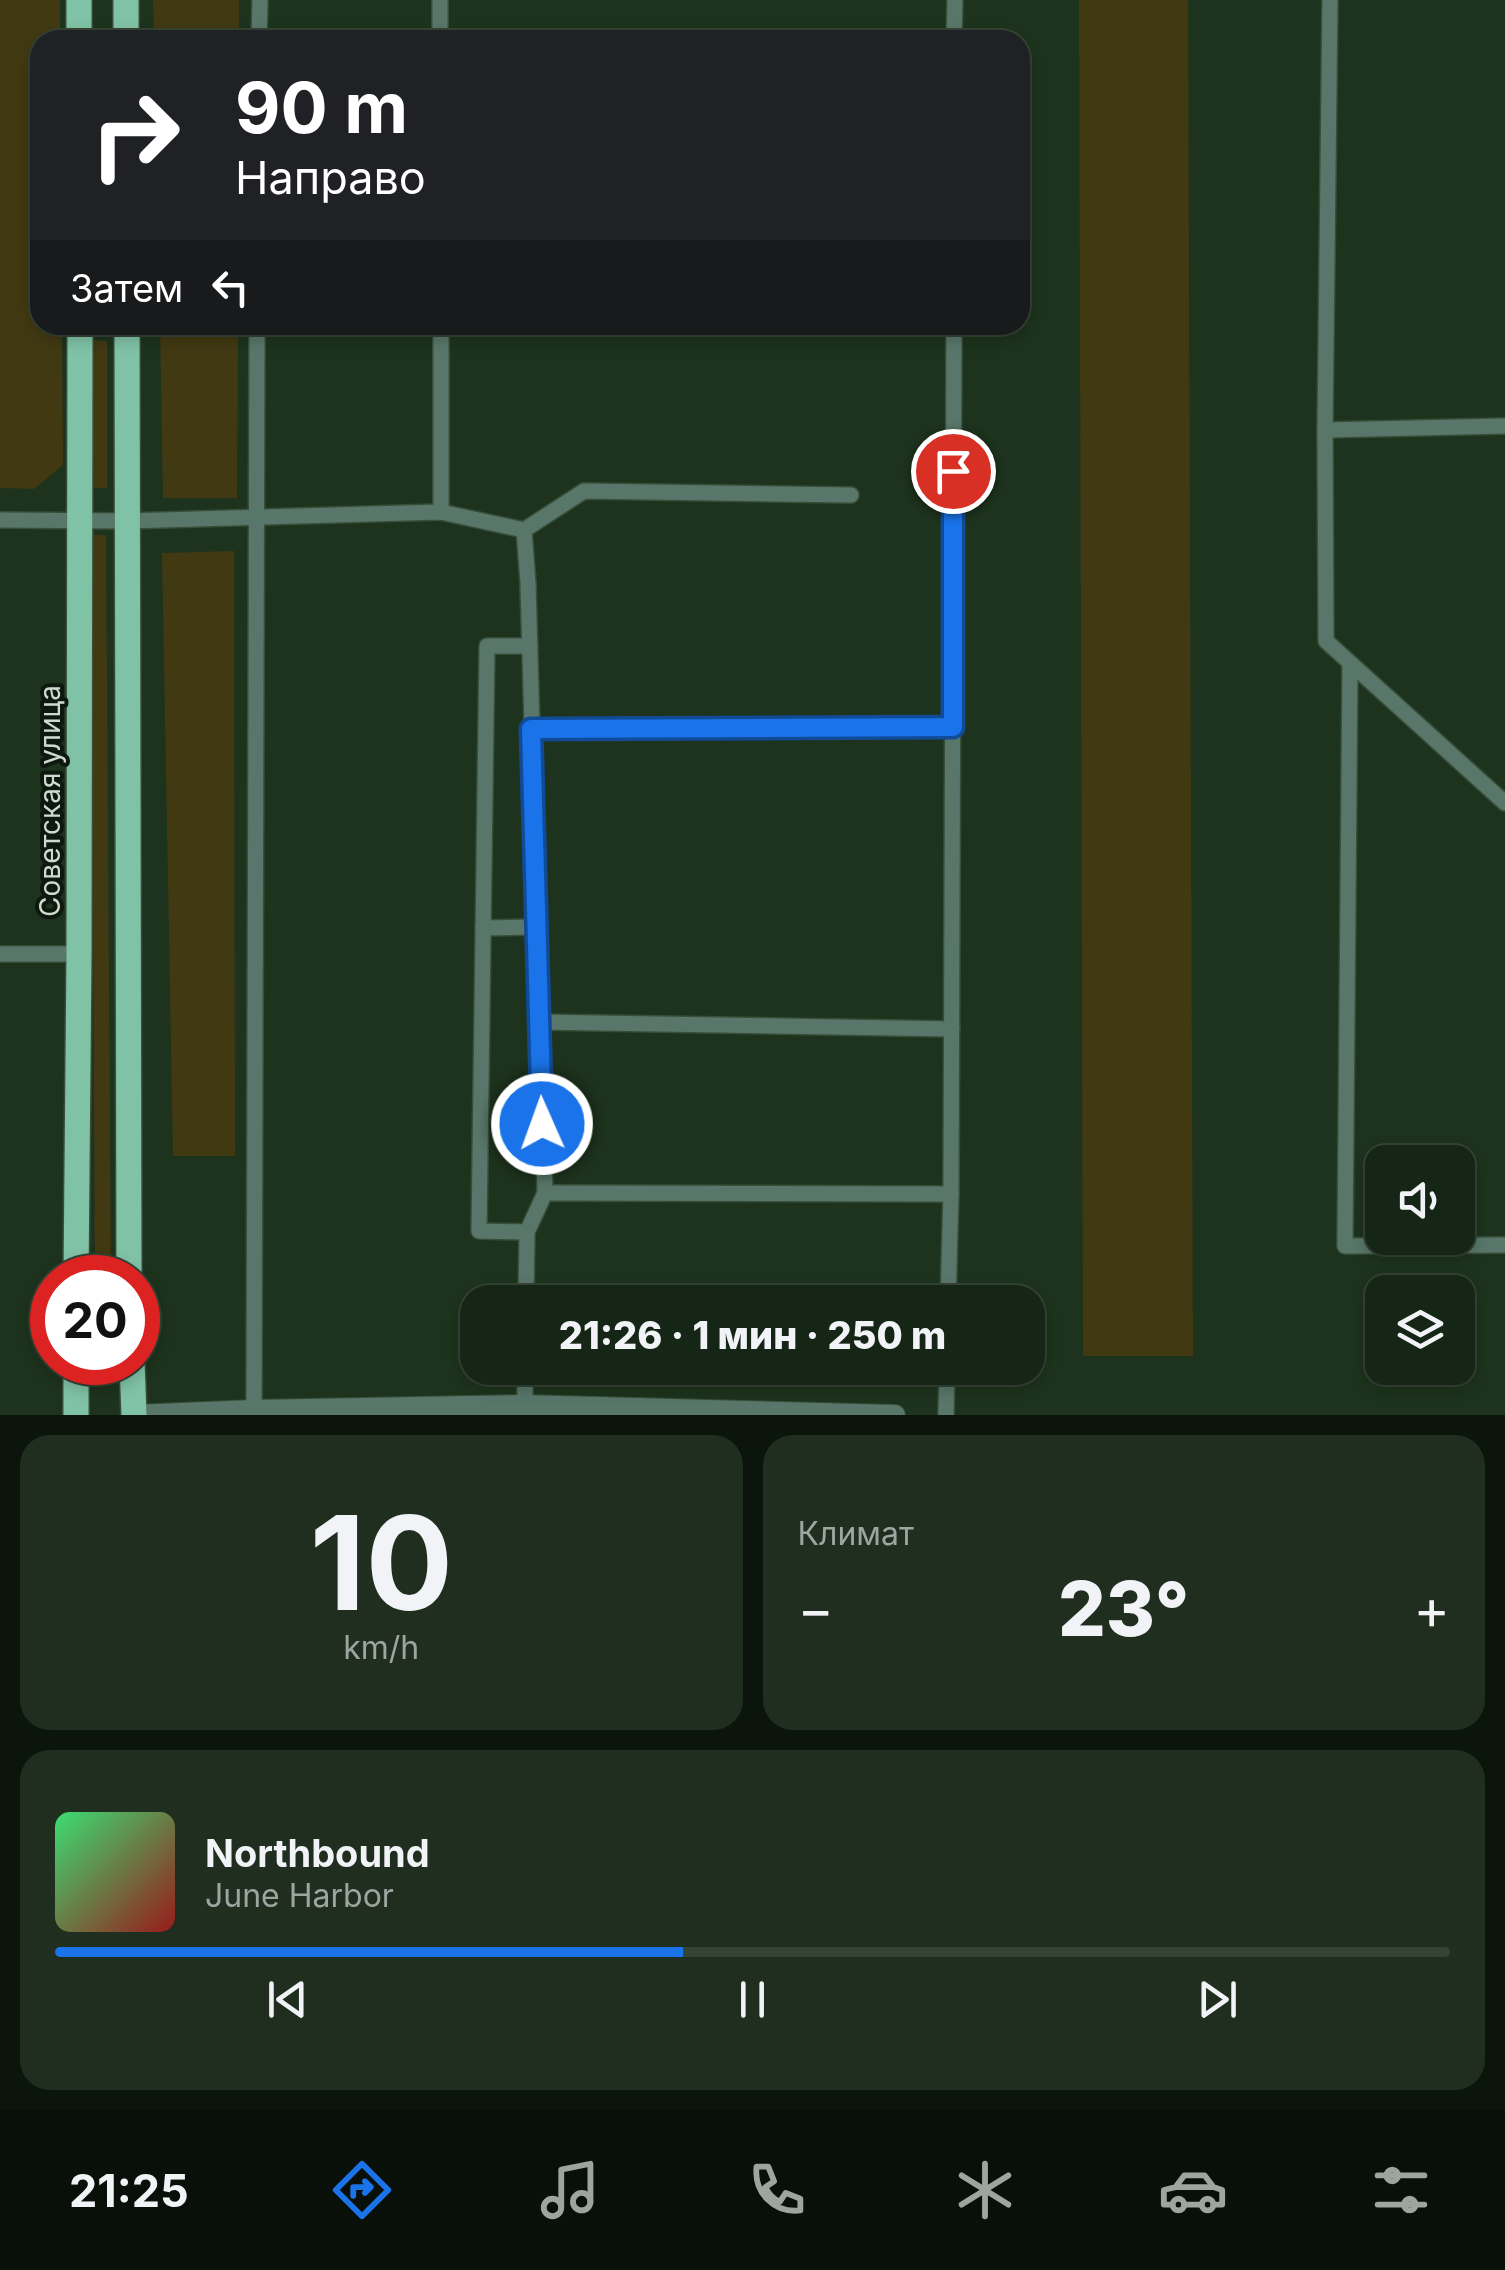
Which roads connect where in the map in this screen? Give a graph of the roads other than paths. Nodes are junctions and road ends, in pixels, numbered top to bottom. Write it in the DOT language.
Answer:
graph roads {
  1 [pos="79,0"];
  2 [pos="126,0"];
  3 [pos="260,0"];
  4 [pos="440,0"];
  5 [pos="954,0"];
  6 [pos="1330,0"];
  7 [pos="80,30"];
  8 [pos="126,30"];
  9 [pos="259,30"];
  10 [pos="440,30"];
  11 [pos="954,30"];
  12 [pos="80,335"];
  13 [pos="127,335"];
  14 [pos="256,335"];
  15 [pos="441,335"];
  16 [pos="954,335"];
  17 [pos="1505,426"];
  18 [pos="1325,430"];
  19 [pos="851,495"];
  20 [pos="441,512"];
  21 [pos="254,517"];
  22 [pos="0,520"];
  23 [pos="80,521"];
  24 [pos="127,521"];
  25 [pos="524,530"];
  26 [pos="530,646"];
  27 [pos="1350,664"];
  28 [pos="953,727"];
  29 [pos="531,729"];
  30 [pos="1505,803"];
  31 [pos="536,927"];
  32 [pos="483,928"];
  33 [pos="0,954"];
  34 [pos="79,954"];
  35 [pos="538,1022"];
  36 [pos="952,1029"];
  37 [pos="545,1193"];
  38 [pos="950,1194"];
  39 [pos="527,1232"];
  40 [pos="1505,1246"];
  41 [pos="76,1255"];
  42 [pos="129,1255"];
  43 [pos="526,1285"];
  44 [pos="948,1285"];
  45 [pos="76,1385"];
  46 [pos="133,1385"];
  47 [pos="526,1385"];
  48 [pos="947,1385"];
  49 [pos="525,1406"];
  50 [pos="569,1411"];
  51 [pos="254,1412"];
  52 [pos="76,1415"];
  53 [pos="134,1415"];
  54 [pos="896,1415"];
  55 [pos="946,1415"];
  1 -- 7 [label="main road"];
  2 -- 8 [label="main road"];
  3 -- 9 [label="lane"];
  4 -- 10 [label="lane"];
  5 -- 11 [label="lane"];
  6 -- 18 [label="lane"];
  12 -- 23 [label="main road, Советская улица"];
  13 -- 24 [label="main road"];
  14 -- 21 [label="lane"];
  15 -- 20 [label="lane"];
  16 -- 28 [label="lane"];
  17 -- 18 [label="lane"];
  18 -- 27 [label="lane"];
  19 -- 25 [label="lane"];
  20 -- 21 [label="lane"];
  20 -- 25 [label="lane"];
  21 -- 24 [label="lane"];
  21 -- 51 [label="lane"];
  22 -- 23 [label="lane"];
  23 -- 24 [label="lane"];
  23 -- 34 [label="main road, Советская улица"];
  24 -- 42 [label="main road"];
  25 -- 26 [label="lane"];
  26 -- 29 [label="lane"];
  26 -- 32 [label="lane"];
  27 -- 30 [label="lane"];
  27 -- 40 [label="lane"];
  28 -- 29 [label="lane"];
  28 -- 36 [label="lane"];
  29 -- 31 [label="lane"];
  31 -- 32 [label="lane"];
  31 -- 35 [label="lane"];
  32 -- 39 [label="lane"];
  33 -- 34 [label="lane"];
  34 -- 41 [label="main road, Советская улица"];
  35 -- 36 [label="lane"];
  35 -- 37 [label="lane"];
  36 -- 38 [label="lane"];
  37 -- 38 [label="lane"];
  37 -- 39 [label="lane"];
  38 -- 44 [label="lane"];
  39 -- 43 [label="lane"];
  45 -- 52 [label="main road"];
  46 -- 53 [label="main road"];
  47 -- 49 [label="lane"];
  48 -- 55 [label="lane"];
  49 -- 50 [label="street"];
  49 -- 51 [label="street"];
  50 -- 54 [label="street"];
  51 -- 53 [label="street"];
}
